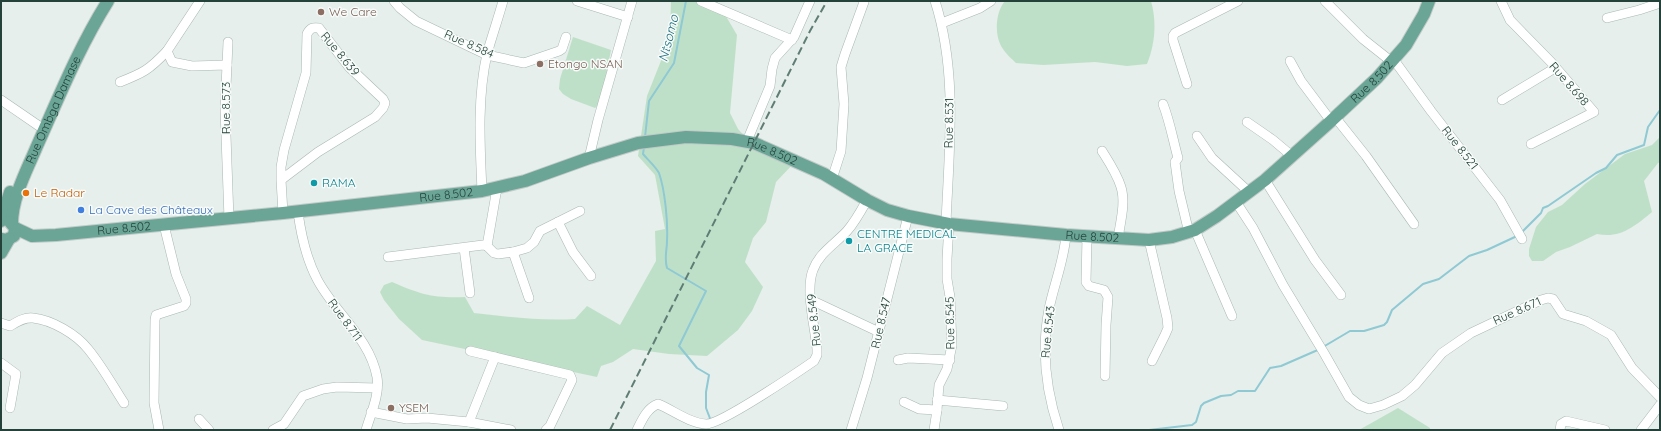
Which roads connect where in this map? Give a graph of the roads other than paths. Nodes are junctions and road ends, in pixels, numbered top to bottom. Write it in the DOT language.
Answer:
graph roads {
  1 [pos="100,1"];
  2 [pos="108,1"];
  3 [pos="200,1"];
  4 [pos="394,1"];
  5 [pos="503,1"];
  6 [pos="577,1"];
  7 [pos="632,1"];
  8 [pos="701,1"];
  9 [pos="810,1"];
  10 [pos="935,1"];
  11 [pos="992,1"];
  12 [pos="1238,1"];
  13 [pos="1325,1"];
  14 [pos="1429,1"];
  15 [pos="1501,1"];
  16 [pos="864,2"];
  17 [pos="1660,3"];
  18 [pos="628,17"];
  19 [pos="1607,18"];
  20 [pos="942,23"];
  21 [pos="566,37"];
  22 [pos="792,40"];
  23 [pos="228,42"];
  24 [pos="167,51"];
  25 [pos="487,55"];
  26 [pos="1290,61"];
  27 [pos="1393,61"];
  28 [pos="227,65"];
  29 [pos="1556,68"];
  30 [pos="120,82"];
  31 [pos="1187,84"];
  32 [pos="1,100"];
  33 [pos="1502,100"];
  34 [pos="1164,104"];
  35 [pos="1333,119"];
  36 [pos="1247,122"];
  37 [pos="39,126"];
  38 [pos="1197,136"];
  39 [pos="747,142"];
  40 [pos="1531,144"];
  41 [pos="1102,151"];
  42 [pos="1292,156"];
  43 [pos="589,158"];
  44 [pos="832,179"];
  45 [pos="281,180"];
  46 [pos="1265,180"];
  47 [pos="497,188"];
  48 [pos="482,191"];
  49 [pos="1249,192"];
  50 [pos="867,200"];
  51 [pos="1236,202"];
  52 [pos="580,211"];
  53 [pos="298,212"];
  54 [pos="284,213"];
  55 [pos="908,216"];
  56 [pos="229,219"];
  57 [pos="558,222"];
  58 [pos="948,223"];
  59 [pos="1414,224"];
  60 [pos="164,225"];
  61 [pos="7,230"];
  62 [pos="1192,231"];
  63 [pos="1066,235"];
  64 [pos="1087,237"];
  65 [pos="1118,239"];
  66 [pos="1522,239"];
  67 [pos="1150,240"];
  68 [pos="487,246"];
  69 [pos="464,248"];
  70 [pos="513,252"];
  71 [pos="1,253"];
  72 [pos="388,257"];
  73 [pos="591,276"];
  74 [pos="470,293"];
  75 [pos="1341,295"];
  76 [pos="529,298"];
  77 [pos="811,300"];
  78 [pos="1232,316"];
  79 [pos="1,323"];
  80 [pos="879,332"];
  81 [pos="470,351"];
  82 [pos="495,357"];
  83 [pos="898,360"];
  84 [pos="950,360"];
  85 [pos="1152,361"];
  86 [pos="1,363"];
  87 [pos="1105,376"];
  88 [pos="377,388"];
  89 [pos="1660,397"];
  90 [pos="937,400"];
  91 [pos="904,402"];
  92 [pos="124,403"];
  93 [pos="1660,405"];
  94 [pos="1003,406"];
  95 [pos="10,408"];
  96 [pos="936,410"];
  97 [pos="371,412"];
  98 [pos="199,419"];
  99 [pos="444,420"];
  100 [pos="469,422"];
  101 [pos="1058,429"];
  102 [pos="159,430"];
  103 [pos="208,430"];
  104 [pos="273,430"];
  105 [pos="366,430"];
  106 [pos="443,430"];
  107 [pos="510,430"];
  108 [pos="546,430"];
  109 [pos="637,430"];
  110 [pos="851,430"];
  111 [pos="934,430"];
  112 [pos="1560,430"];
  113 [pos="1605,430"];
  114 [pos="1641,430"];
  1 -- 37 [label="main road, Rue Ombga Damase"];
  2 -- 61 [label="main road, Rue Ombga Damase"];
  3 -- 24 [label="street"];
  4 -- 25 [label="street, Rue 8.584"];
  5 -- 25 [label="street"];
  6 -- 18 [label="street"];
  7 -- 18 [label="street"];
  8 -- 22 [label="street"];
  9 -- 22 [label="street"];
  10 -- 20 [label="street, Rue 8.531"];
  11 -- 20 [label="street"];
  12 -- 31 [label="street"];
  13 -- 27 [label="street, Rue 8.521"];
  14 -- 27 [label="main road, Rue 8.502"];
  15 -- 29 [label="street, Rue 8.698"];
  16 -- 44 [label="street"];
  17 -- 19 [label="street"];
  18 -- 43 [label="street"];
  20 -- 58 [label="street, Rue 8.531"];
  21 -- 25 [label="street, Rue 8.584"];
  22 -- 39 [label="street"];
  23 -- 28 [label="street"];
  24 -- 28 [label="street, Rue 8.573"];
  24 -- 30 [label="street"];
  25 -- 48 [label="street"];
  26 -- 35 [label="street"];
  27 -- 35 [label="main road, Rue 8.502"];
  27 -- 66 [label="street, Rue 8.521"];
  28 -- 56 [label="street, Rue 8.573"];
  29 -- 33 [label="street"];
  29 -- 40 [label="street, Rue 8.698"];
  32 -- 37 [label="street"];
  34 -- 62 [label="street"];
  35 -- 42 [label="main road, Rue 8.502"];
  35 -- 59 [label="street"];
  36 -- 42 [label="street"];
  37 -- 61 [label="main road, Rue Ombga Damase"];
  38 -- 49 [label="street"];
  39 -- 43 [label="main road, Rue 8.502"];
  39 -- 44 [label="main road, Rue 8.502"];
  41 -- 65 [label="street"];
  42 -- 46 [label="main road, Rue 8.502"];
  43 -- 47 [label="main road, Rue 8.502"];
  44 -- 50 [label="main road, Rue 8.502"];
  45 -- 45 [label="street, Rue 8.639"];
  45 -- 54 [label="street, Rue 8.639"];
  46 -- 49 [label="main road, Rue 8.502"];
  46 -- 75 [label="street"];
  47 -- 48 [label="main road, Rue 8.502"];
  47 -- 68 [label="street"];
  48 -- 53 [label="main road, Rue 8.502"];
  49 -- 51 [label="main road, Rue 8.502"];
  50 -- 55 [label="main road, Rue 8.502"];
  50 -- 77 [label="street, Rue 8.549"];
  51 -- 62 [label="main road, Rue 8.502"];
  51 -- 89 [label="street, Rue 8.671"];
  52 -- 57 [label="street"];
  53 -- 54 [label="main road, Rue 8.502"];
  53 -- 88 [label="street, Rue 8.711"];
  54 -- 56 [label="main road, Rue 8.502"];
  55 -- 58 [label="main road, Rue 8.502"];
  55 -- 80 [label="street, Rue 8.547"];
  56 -- 60 [label="main road, Rue 8.502"];
  57 -- 70 [label="street"];
  57 -- 73 [label="street"];
  58 -- 63 [label="main road, Rue 8.502"];
  58 -- 84 [label="street, Rue 8.545"];
  60 -- 61 [label="main road, Rue 8.502"];
  60 -- 102 [label="street"];
  61 -- 71 [label="main road"];
  62 -- 67 [label="main road, Rue 8.502"];
  62 -- 78 [label="street"];
  63 -- 64 [label="main road, Rue 8.502"];
  63 -- 101 [label="street, Rue 8.543"];
  64 -- 65 [label="main road, Rue 8.502"];
  64 -- 87 [label="street"];
  65 -- 67 [label="main road, Rue 8.502"];
  67 -- 85 [label="street"];
  68 -- 69 [label="street"];
  68 -- 70 [label="street"];
  69 -- 72 [label="street"];
  69 -- 74 [label="street"];
  70 -- 76 [label="street"];
  77 -- 80 [label="street"];
  77 -- 109 [label="street, Rue 8.549"];
  79 -- 92 [label="street"];
  80 -- 110 [label="street, Rue 8.547"];
  81 -- 82 [label="street"];
  82 -- 100 [label="street"];
  82 -- 108 [label="street"];
  83 -- 84 [label="street"];
  84 -- 90 [label="street, Rue 8.545"];
  86 -- 95 [label="street"];
  88 -- 97 [label="street, Rue 8.711"];
  88 -- 104 [label="street"];
  90 -- 94 [label="street"];
  90 -- 96 [label="street, Rue 8.545"];
  91 -- 96 [label="street"];
  93 -- 114 [label="street"];
  96 -- 111 [label="street, Rue 8.545"];
  97 -- 99 [label="street"];
  97 -- 105 [label="street, Rue 8.711"];
  98 -- 103 [label="street"];
  99 -- 100 [label="street"];
  99 -- 106 [label="street"];
  100 -- 107 [label="street"];
  112 -- 113 [label="street"];
}
